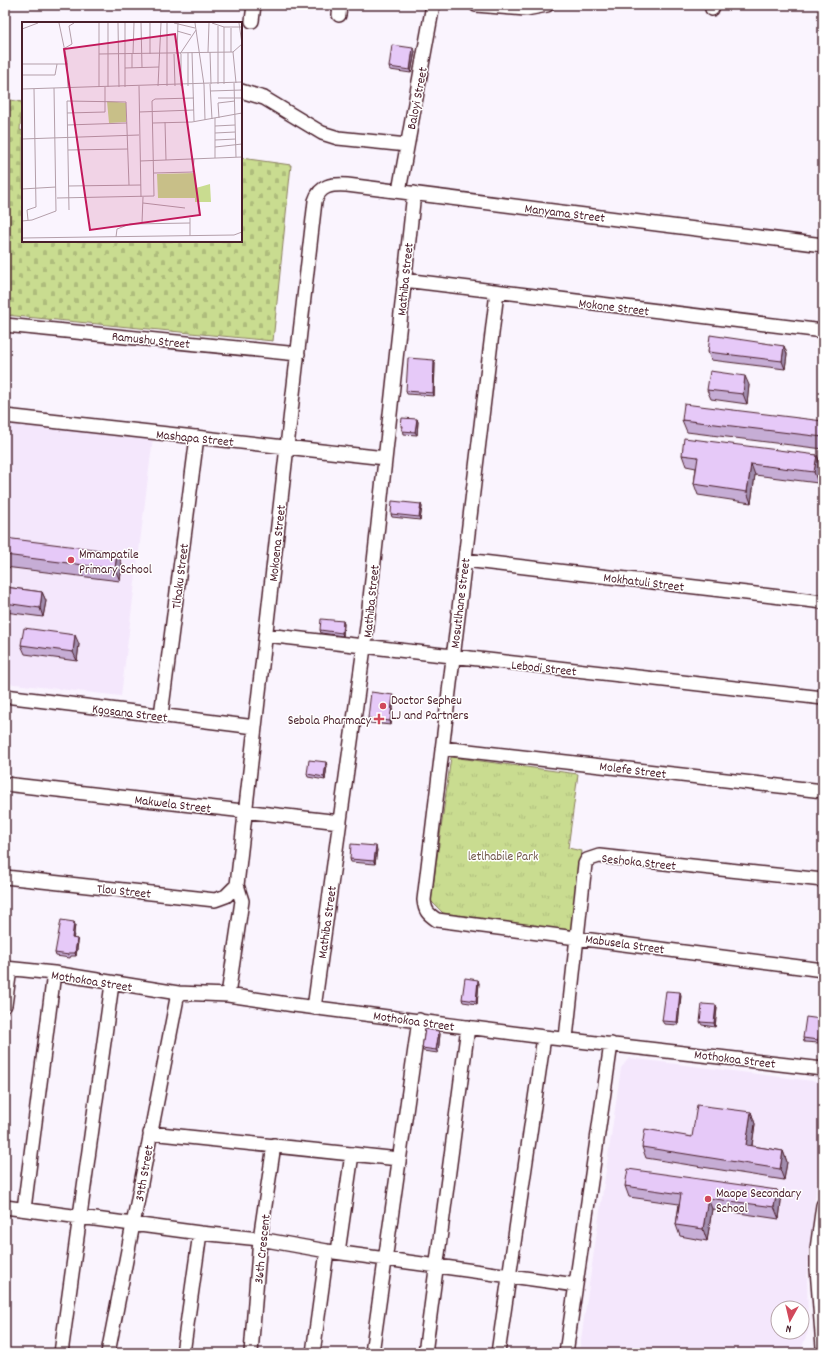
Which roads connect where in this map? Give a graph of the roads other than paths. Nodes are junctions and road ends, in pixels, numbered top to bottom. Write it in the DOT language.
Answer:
graph roads {
  1 [pos="254,5"];
  2 [pos="433,5"];
  3 [pos="476,5"];
  4 [pos="547,5"];
  5 [pos="252,21"];
  6 [pos="242,91"];
  7 [pos="406,149"];
  8 [pos="399,191"];
  9 [pos="414,193"];
  10 [pos="315,201"];
  11 [pos="823,245"];
  12 [pos="404,280"];
  13 [pos="496,292"];
  14 [pos="5,325"];
  15 [pos="823,331"];
  16 [pos="298,354"];
  17 [pos="5,416"];
  18 [pos="197,437"];
  19 [pos="287,447"];
  20 [pos="385,458"];
  21 [pos="464,560"];
  22 [pos="823,602"];
  23 [pos="266,635"];
  24 [pos="364,647"];
  25 [pos="453,657"];
  26 [pos="5,696"];
  27 [pos="823,698"];
  28 [pos="161,716"];
  29 [pos="255,727"];
  30 [pos="442,748"];
  31 [pos="5,784"];
  32 [pos="823,791"];
  33 [pos="246,812"];
  34 [pos="340,822"];
  35 [pos="5,877"];
  36 [pos="823,880"];
  37 [pos="237,885"];
  38 [pos="428,914"];
  39 [pos="579,937"];
  40 [pos="8,969"];
  41 [pos="823,970"];
  42 [pos="54,974"];
  43 [pos="112,984"];
  44 [pos="178,993"];
  45 [pos="228,995"];
  46 [pos="5,1005"];
  47 [pos="314,1008"];
  48 [pos="419,1020"];
  49 [pos="468,1027"];
  50 [pos="544,1037"];
  51 [pos="566,1038"];
  52 [pos="611,1044"];
  53 [pos="823,1068"];
  54 [pos="150,1133"];
  55 [pos="274,1145"];
  56 [pos="352,1154"];
  57 [pos="399,1159"];
  58 [pos="823,1205"];
  59 [pos="5,1207"];
  60 [pos="24,1209"];
  61 [pos="80,1217"];
  62 [pos="133,1224"];
  63 [pos="200,1233"];
  64 [pos="260,1239"];
  65 [pos="820,1250"];
  66 [pos="333,1252"];
  67 [pos="384,1258"];
  68 [pos="436,1266"];
  69 [pos="508,1275"];
  70 [pos="576,1285"];
  71 [pos="822,1327"];
  72 [pos="823,1347"];
  73 [pos="61,1353"];
  74 [pos="108,1353"];
  75 [pos="183,1353"];
  76 [pos="251,1353"];
  77 [pos="313,1353"];
  78 [pos="372,1353"];
  79 [pos="425,1353"];
  80 [pos="498,1353"];
  81 [pos="566,1353"];
  1 -- 5 [label="street"];
  2 -- 7 [label="street, Baloyi Street"];
  3 -- 4 [label="street"];
  6 -- 7 [label="street"];
  7 -- 8 [label="street, Baloyi Street"];
  8 -- 9 [label="street, Manyama Street"];
  8 -- 10 [label="street, Manyama Street"];
  9 -- 11 [label="street, Manyama Street"];
  9 -- 12 [label="street, Mathiba Street"];
  10 -- 16 [label="street, Mokoena Street"];
  12 -- 13 [label="street, Mokone Street"];
  12 -- 20 [label="street, Mathiba Street"];
  13 -- 15 [label="street, Mokone Street"];
  13 -- 21 [label="street, Mosutlhane Street"];
  14 -- 16 [label="street, Ramushu Street"];
  16 -- 19 [label="street, Mokoena Street"];
  17 -- 18 [label="street, Mashapa Street"];
  18 -- 19 [label="street, Mashapa Street"];
  18 -- 28 [label="street, Tlhaku Street"];
  19 -- 20 [label="street, Mashapa Street"];
  19 -- 23 [label="street, Mokoena Street"];
  20 -- 24 [label="street, Mathiba Street"];
  21 -- 22 [label="street, Mokhatuli Street"];
  21 -- 25 [label="street, Mosutlhane Street"];
  23 -- 24 [label="street, Lebodi Street"];
  23 -- 29 [label="street, Mokoena Street"];
  24 -- 25 [label="street, Lebodi Street"];
  24 -- 34 [label="street, Mathiba Street"];
  25 -- 27 [label="street, Lebodi Street"];
  25 -- 30 [label="street, Mosutlhane Street"];
  26 -- 28 [label="street, Kgosana Street"];
  28 -- 29 [label="street, Kgosana Street"];
  29 -- 33 [label="street, Mokoena Street"];
  30 -- 32 [label="street, Molefe Street"];
  30 -- 38 [label="street, Mosutlhane Street"];
  31 -- 33 [label="street, Makwela Street"];
  33 -- 34 [label="street, Makwela Street"];
  33 -- 37 [label="street, Mokoena Street"];
  34 -- 47 [label="street, Mathiba Street"];
  35 -- 37 [label="street, Tlou Street"];
  36 -- 39 [label="street, Seshoka Street"];
  37 -- 45 [label="street"];
  38 -- 39 [label="street, Mabusela Street"];
  39 -- 41 [label="street, Mabusela Street"];
  39 -- 51 [label="street, Seshoka Street"];
  40 -- 42 [label="street, Mothokoa Street"];
  40 -- 46 [label="street"];
  42 -- 43 [label="street, Mothokoa Street"];
  42 -- 60 [label="street"];
  43 -- 44 [label="street, Mothokoa Street"];
  43 -- 61 [label="street"];
  44 -- 45 [label="street, Mothokoa Street"];
  44 -- 54 [label="street, 39th Street"];
  45 -- 47 [label="street, Mothokoa Street"];
  47 -- 48 [label="street, Mothokoa Street"];
  48 -- 49 [label="street, Mothokoa Street"];
  48 -- 57 [label="street"];
  49 -- 50 [label="street, Mothokoa Street"];
  49 -- 68 [label="street"];
  50 -- 51 [label="street, Mothokoa Street"];
  50 -- 69 [label="street"];
  51 -- 52 [label="street, Mothokoa Street"];
  52 -- 53 [label="street, Mothokoa Street"];
  52 -- 70 [label="street"];
  54 -- 55 [label="street"];
  54 -- 62 [label="street, 39th Street"];
  55 -- 56 [label="street"];
  55 -- 64 [label="street, 36th Crescent"];
  56 -- 57 [label="street"];
  56 -- 66 [label="street"];
  57 -- 67 [label="street"];
  58 -- 65 [label="street"];
  59 -- 60 [label="street"];
  60 -- 61 [label="street"];
  61 -- 62 [label="street"];
  61 -- 73 [label="street"];
  62 -- 63 [label="street"];
  62 -- 74 [label="street, 39th Street"];
  63 -- 64 [label="street"];
  63 -- 75 [label="street"];
  64 -- 66 [label="street"];
  64 -- 76 [label="street, 36th Crescent"];
  65 -- 71 [label="street"];
  66 -- 67 [label="street"];
  66 -- 77 [label="street"];
  67 -- 68 [label="street"];
  67 -- 78 [label="street"];
  68 -- 69 [label="street"];
  68 -- 79 [label="street"];
  69 -- 70 [label="street"];
  69 -- 80 [label="street"];
  70 -- 81 [label="street"];
  71 -- 72 [label="street"];
}
